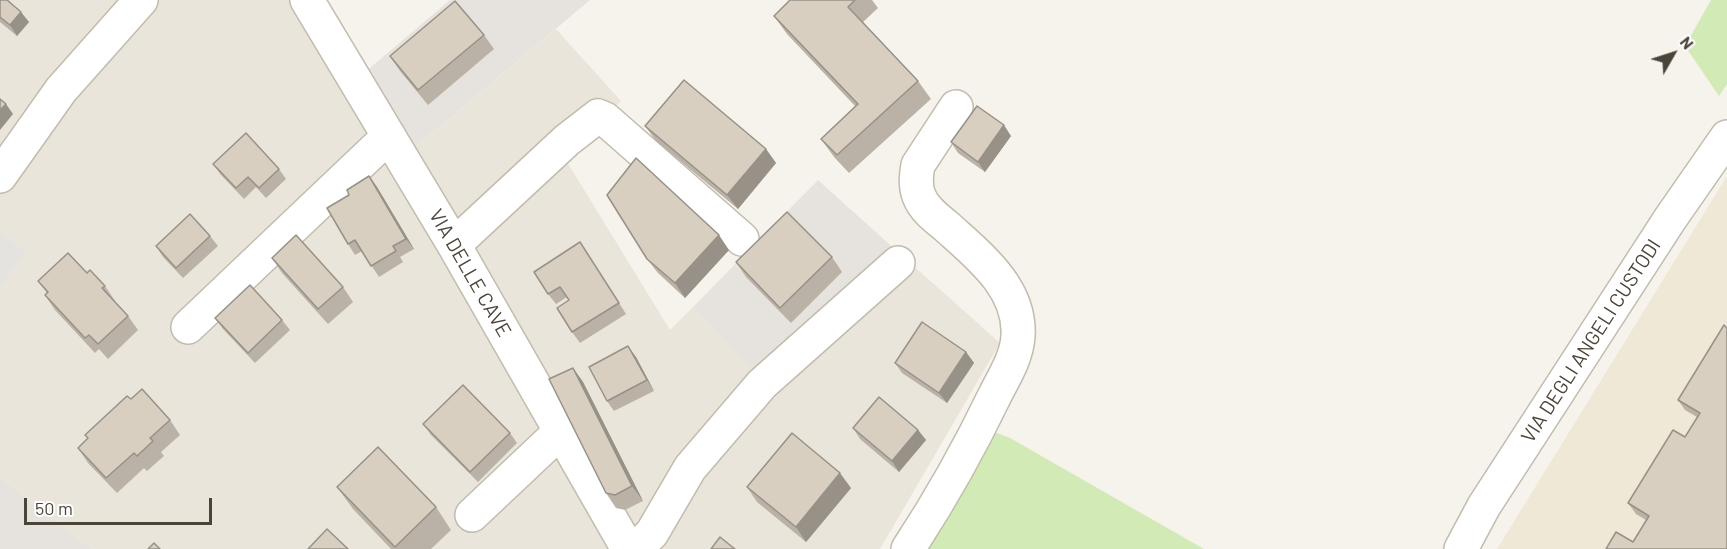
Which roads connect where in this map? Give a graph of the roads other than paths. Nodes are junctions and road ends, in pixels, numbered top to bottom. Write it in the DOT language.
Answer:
graph roads {
  1 [pos="141,0"];
  2 [pos="308,0"];
  3 [pos="956,107"];
  4 [pos="389,136"];
  5 [pos="1727,137"];
  6 [pos="0,176"];
  7 [pos="742,239"];
  8 [pos="454,245"];
  9 [pos="898,263"];
  10 [pos="188,327"];
  11 [pos="561,431"];
  12 [pos="472,515"];
  13 [pos="628,549"];
  14 [pos="636,549"];
  15 [pos="908,549"];
  16 [pos="1461,549"];
  1 -- 6 [label="street"];
  2 -- 4 [label="street, VIA DELLE CAVE"];
  3 -- 15 [label="street"];
  4 -- 8 [label="street, VIA DELLE CAVE"];
  4 -- 10 [label="street"];
  5 -- 16 [label="street, VIA DEGLI ANGELI CUSTODI"];
  7 -- 8 [label="street"];
  8 -- 11 [label="street, VIA DELLE CAVE"];
  9 -- 14 [label="street"];
  11 -- 12 [label="street"];
  11 -- 13 [label="street, VIA DELLE CAVE"];
}
